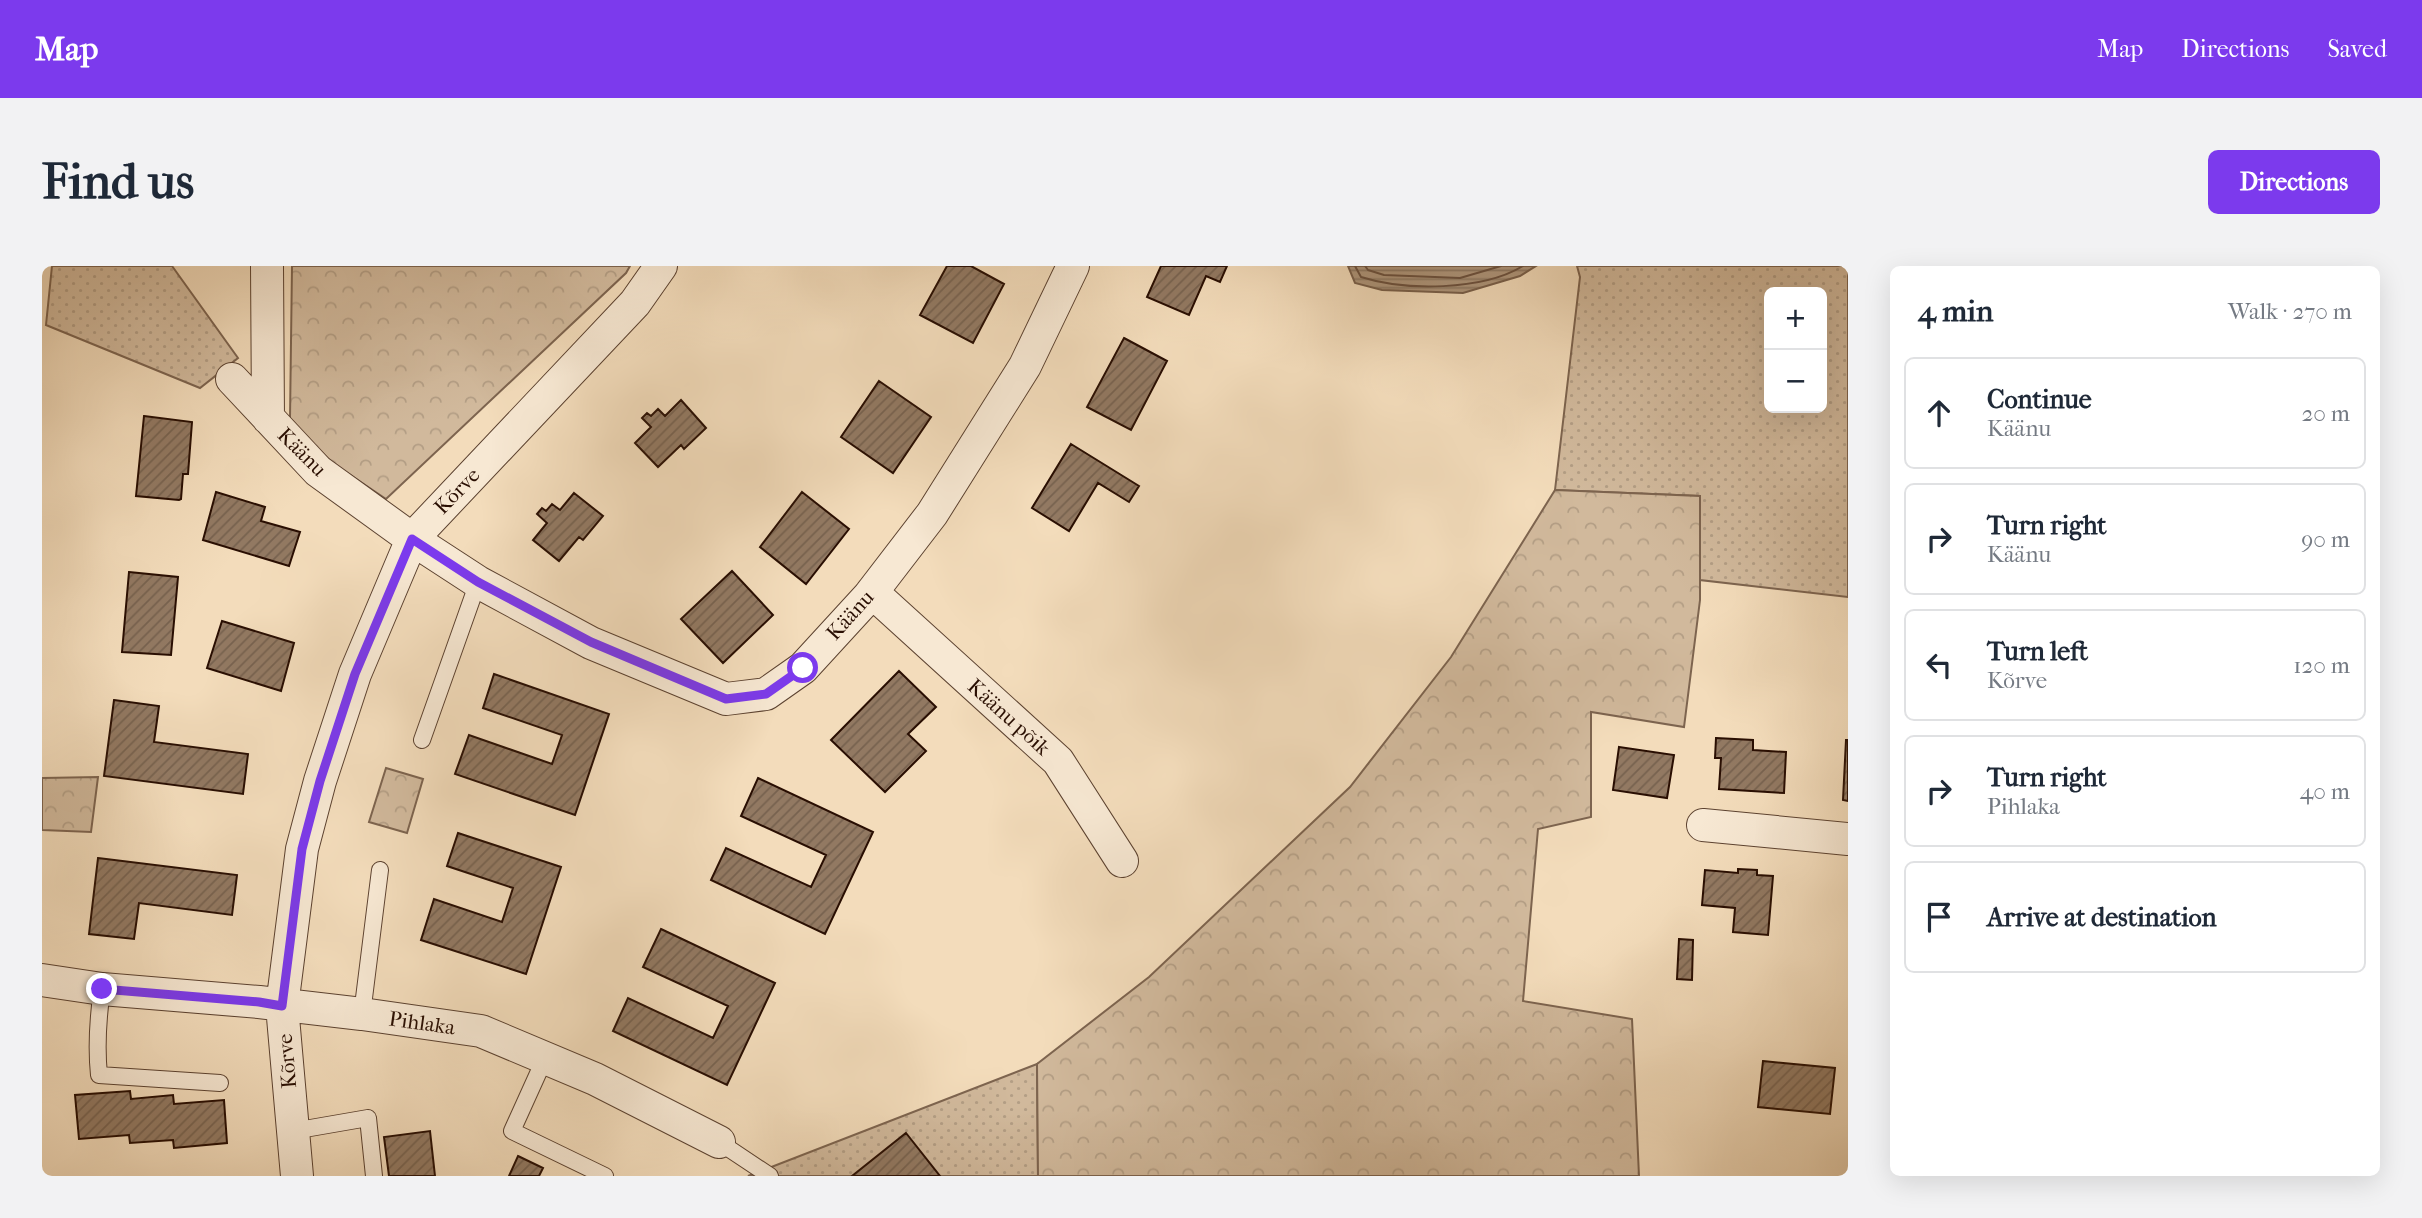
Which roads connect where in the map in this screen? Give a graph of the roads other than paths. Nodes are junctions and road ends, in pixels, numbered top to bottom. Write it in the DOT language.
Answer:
graph roads {
  1 [pos="267,266"];
  2 [pos="661,266"];
  3 [pos="1073,266"];
  4 [pos="232,379"];
  5 [pos="268,418"];
  6 [pos="412,539"];
  7 [pos="478,582"];
  8 [pos="872,592"];
  9 [pos="422,740"];
  10 [pos="1703,825"];
  11 [pos="1848,839"];
  12 [pos="1122,861"];
  13 [pos="380,870"];
  14 [pos="42,980"];
  15 [pos="102,989"];
  16 [pos="282,1006"];
  17 [pos="362,1014"];
  18 [pos="545,1058"];
  19 [pos="220,1083"];
  20 [pos="293,1131"];
  21 [pos="719,1142"];
  22 [pos="297,1176"];
  23 [pos="374,1176"];
  24 [pos="604,1176"];
  25 [pos="770,1176"];
  1 -- 5 [label="street"];
  2 -- 6 [label="street, Kõrve"];
  3 -- 8 [label="street, Käänu"];
  4 -- 5 [label="street, Käänu"];
  5 -- 6 [label="street, Käänu"];
  6 -- 7 [label="street, Käänu"];
  6 -- 16 [label="street, Kõrve"];
  7 -- 8 [label="street, Käänu"];
  7 -- 9 [label="lane"];
  8 -- 12 [label="street, Käänu põik"];
  10 -- 11 [label="street"];
  13 -- 17 [label="lane"];
  14 -- 15 [label="street, Pihlaka"];
  15 -- 16 [label="street, Pihlaka"];
  15 -- 19 [label="lane"];
  16 -- 17 [label="street, Pihlaka"];
  16 -- 20 [label="street, Kõrve"];
  17 -- 18 [label="street, Pihlaka"];
  18 -- 21 [label="street, Pihlaka"];
  18 -- 24 [label="lane"];
  20 -- 22 [label="street, Kõrve"];
  20 -- 23 [label="lane"];
  21 -- 25 [label="lane, Pihlaka"];
}
